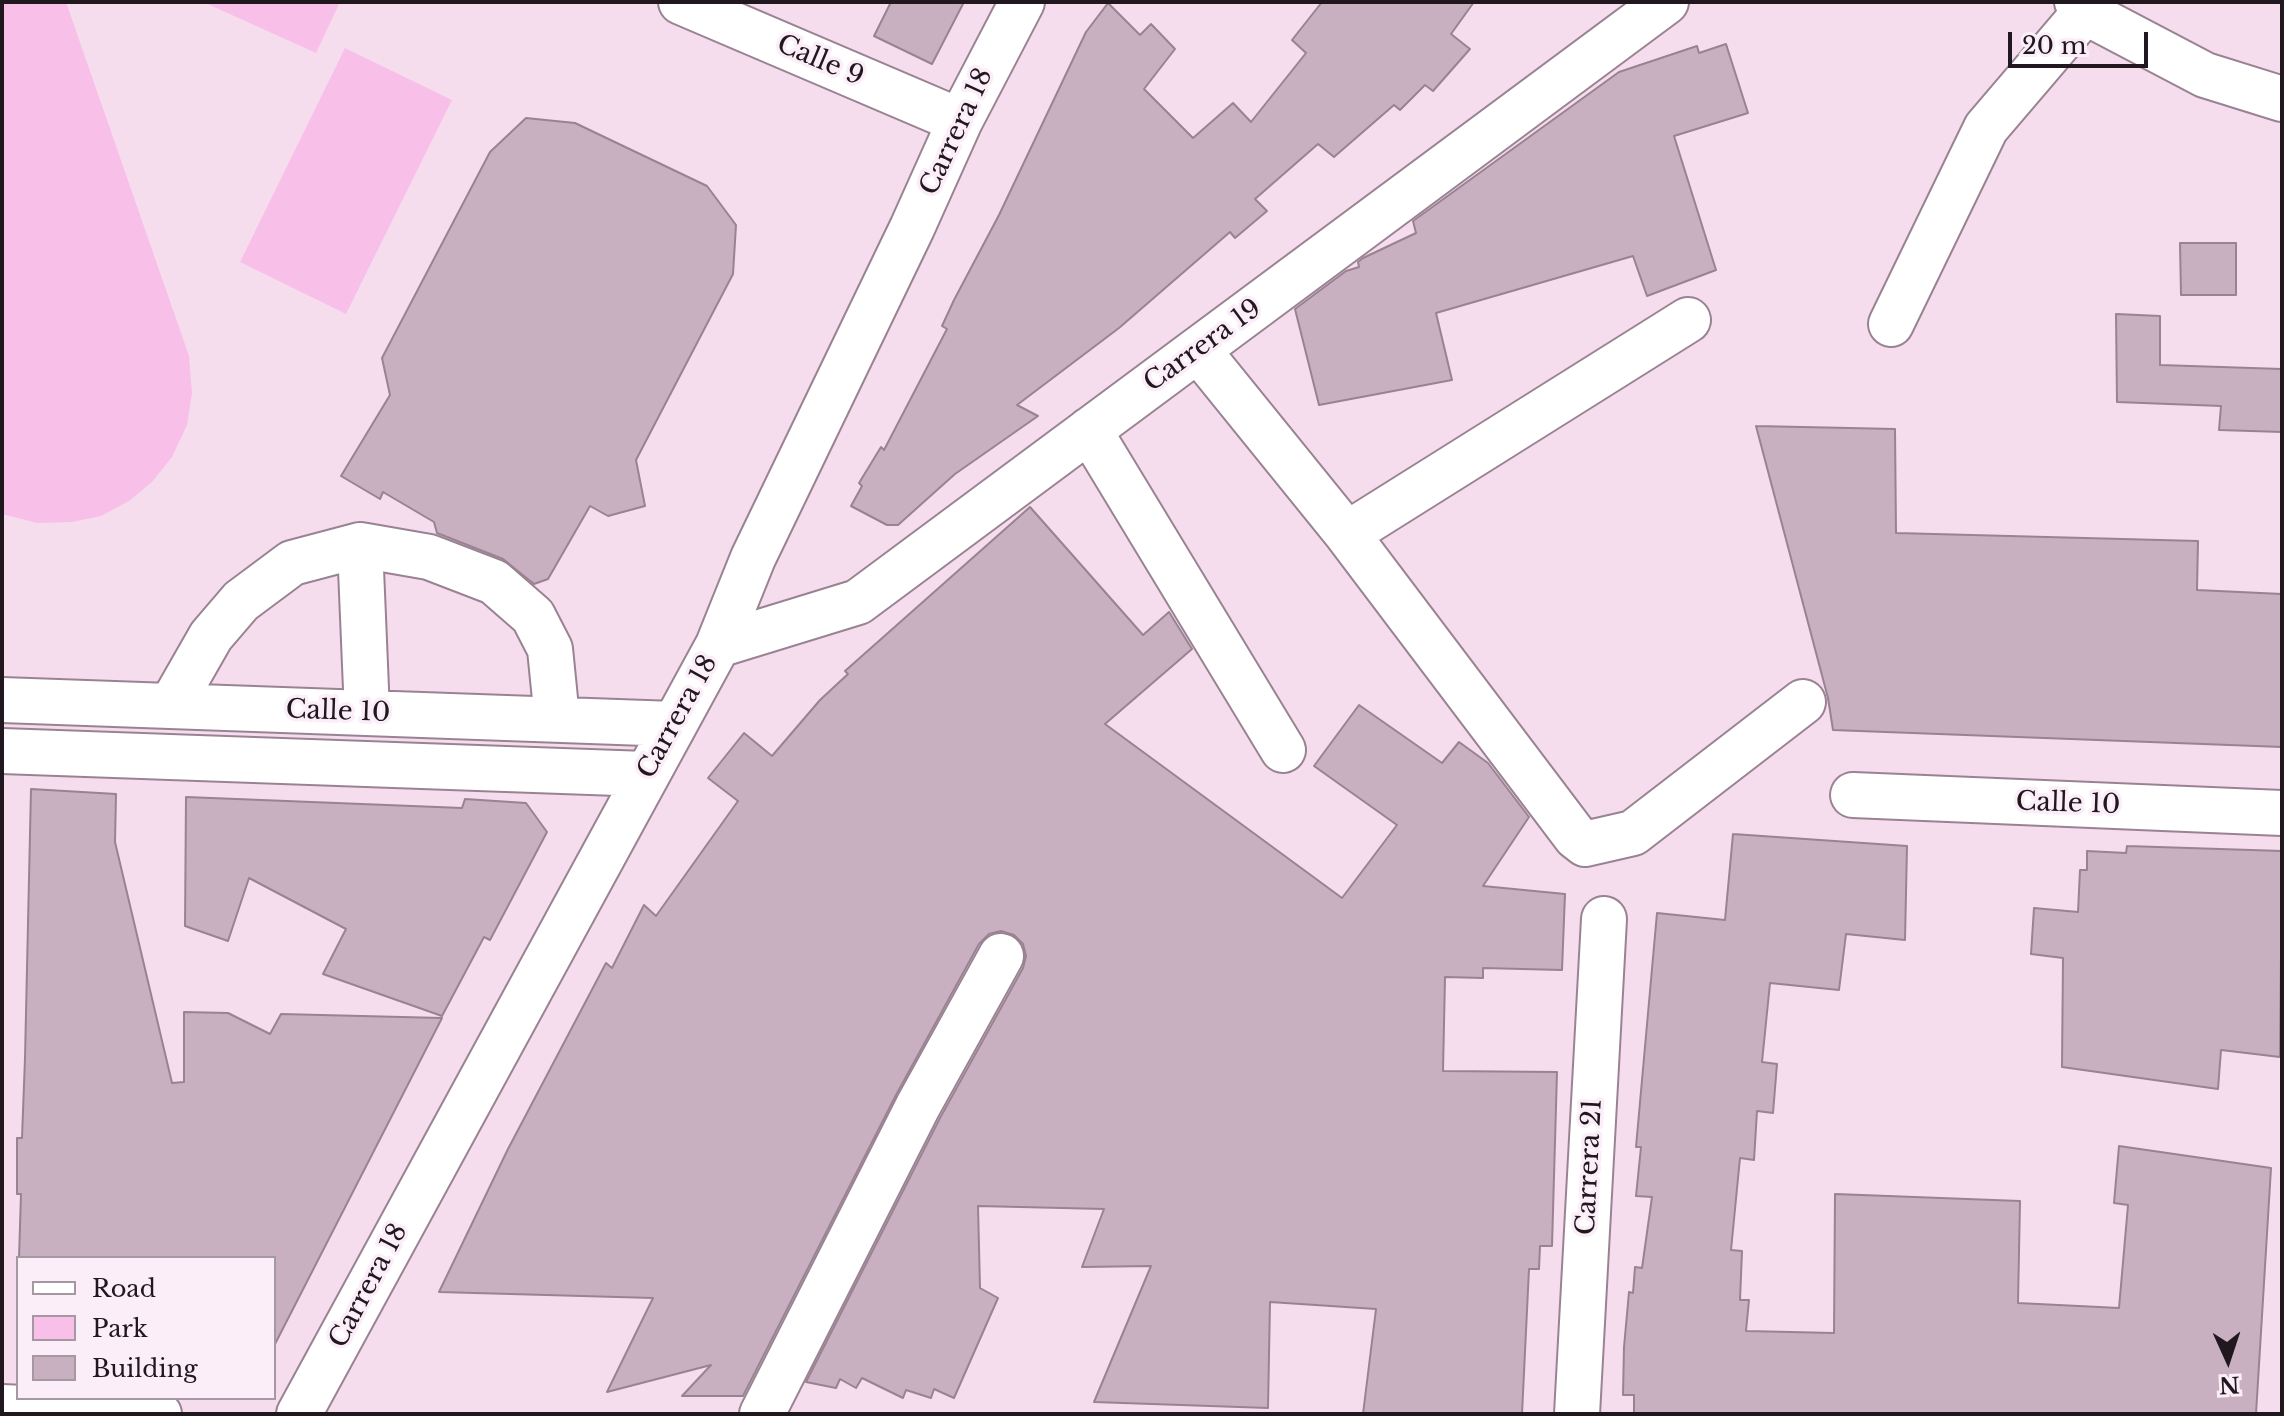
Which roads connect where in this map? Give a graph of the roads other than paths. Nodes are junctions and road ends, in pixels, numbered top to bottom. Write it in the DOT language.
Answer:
graph roads {
  1 [pos="681,2"];
  2 [pos="1022,2"];
  3 [pos="1666,2"];
  4 [pos="2081,7"];
  5 [pos="2282,99"];
  6 [pos="960,121"];
  7 [pos="1688,320"];
  8 [pos="1891,324"];
  9 [pos="1198,350"];
  10 [pos="1089,430"];
  11 [pos="1347,534"];
  12 [pos="360,545"];
  13 [pos="718,645"];
  14 [pos="2,700"];
  15 [pos="1803,702"];
  16 [pos="171,706"];
  17 [pos="367,713"];
  18 [pos="557,719"];
  19 [pos="674,724"];
  20 [pos="1283,750"];
  21 [pos="2,751"];
  22 [pos="646,774"];
  23 [pos="1853,795"];
  24 [pos="2282,813"];
  25 [pos="1604,919"];
  26 [pos="1001,956"];
  27 [pos="2,1407"];
  28 [pos="159,1414"];
  29 [pos="299,1414"];
  30 [pos="762,1414"];
  31 [pos="1577,1414"];
  1 -- 6 [label="street, Calle 9"];
  2 -- 6 [label="street, Carrera 18"];
  3 -- 9 [label="street, Carrera 19"];
  4 -- 5 [label="street"];
  4 -- 8 [label="street"];
  6 -- 13 [label="street, Carrera 18"];
  7 -- 11 [label="street"];
  9 -- 10 [label="street, Carrera 19"];
  9 -- 11 [label="street"];
  10 -- 13 [label="street, Carrera 19"];
  10 -- 20 [label="street"];
  11 -- 15 [label="street"];
  12 -- 16 [label="street"];
  12 -- 17 [label="street"];
  12 -- 18 [label="street"];
  13 -- 19 [label="street, Carrera 18"];
  14 -- 16 [label="street, Calle 10"];
  16 -- 17 [label="street, Calle 10"];
  17 -- 18 [label="street, Calle 10"];
  18 -- 19 [label="street, Calle 10"];
  19 -- 22 [label="street, Carrera 18"];
  21 -- 22 [label="street, Calle 10"];
  22 -- 29 [label="street, Carrera 18"];
  23 -- 24 [label="street, Calle 10"];
  25 -- 31 [label="street, Carrera 21"];
  26 -- 30 [label="street"];
  27 -- 28 [label="street"];
}
